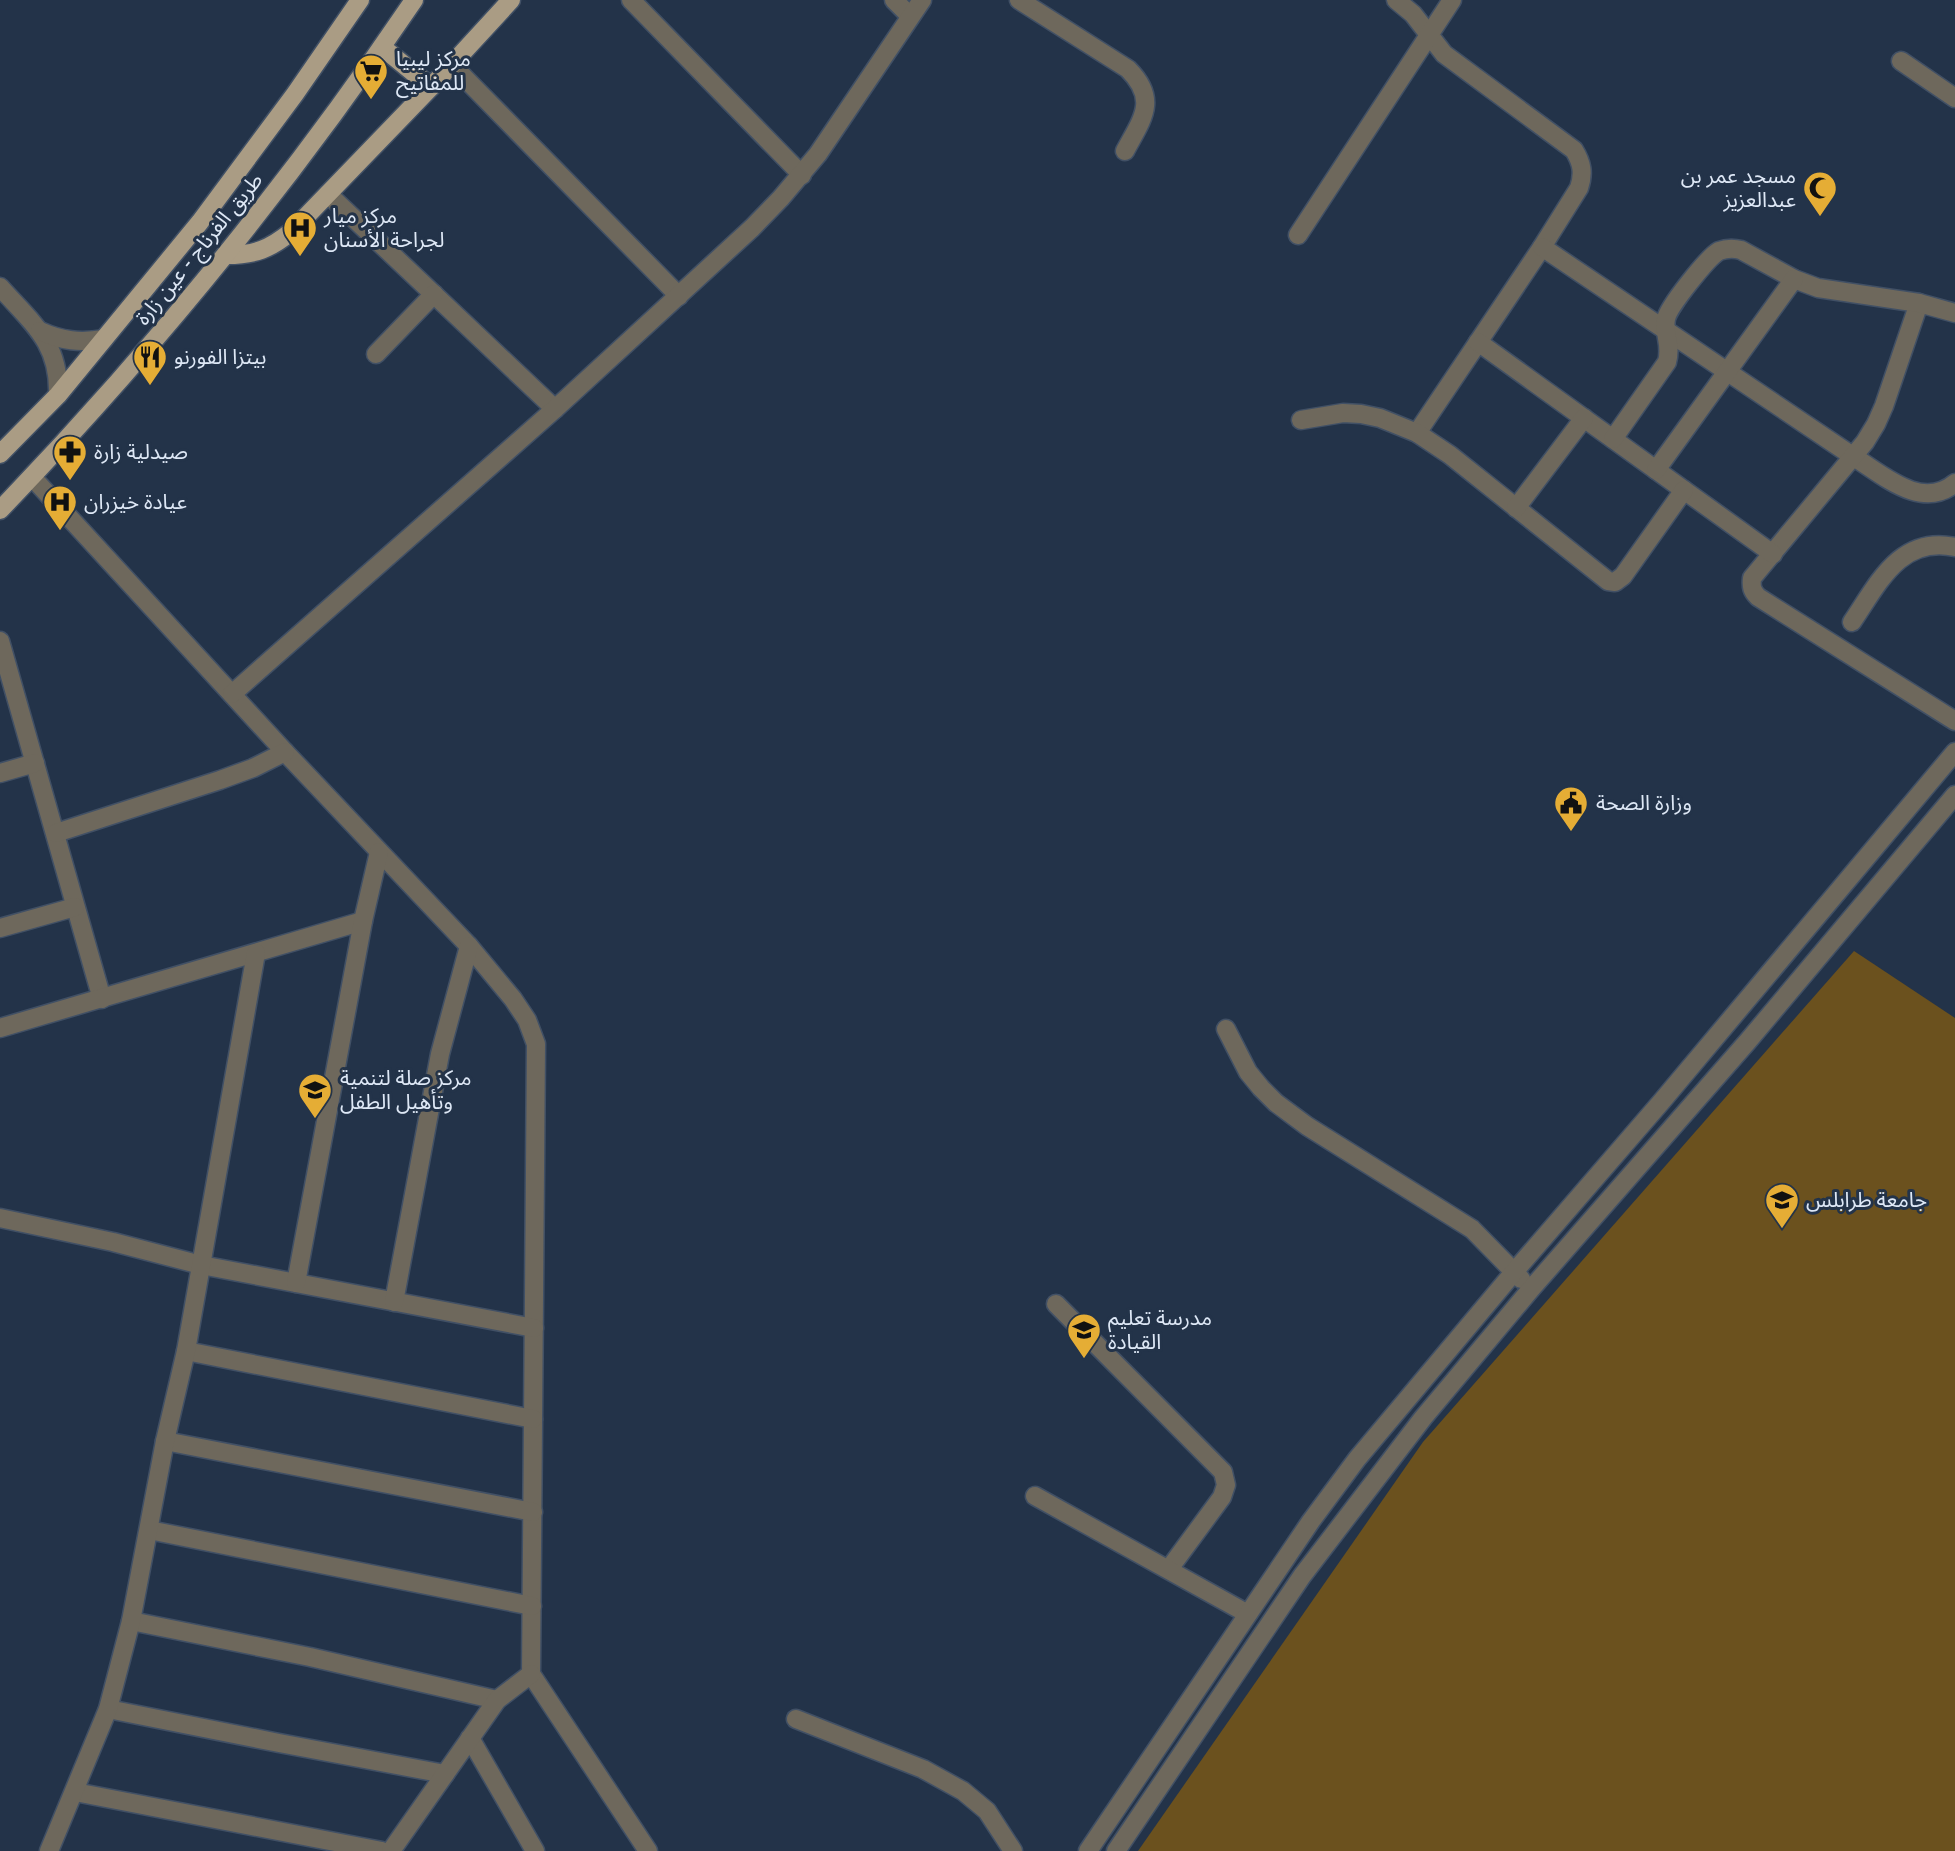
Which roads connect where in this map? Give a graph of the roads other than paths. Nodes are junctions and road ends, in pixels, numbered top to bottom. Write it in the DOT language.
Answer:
graph roads {
  1 [pos="360,0"];
  2 [pos="414,0"];
  3 [pos="511,0"];
  4 [pos="631,0"];
  5 [pos="894,0"];
  6 [pos="922,0"];
  7 [pos="1018,0"];
  8 [pos="1396,0"];
  9 [pos="1452,0"];
  10 [pos="910,16"];
  11 [pos="1428,35"];
  12 [pos="382,47"];
  13 [pos="1901,61"];
  14 [pos="452,65"];
  15 [pos="431,87"];
  16 [pos="1955,97"];
  17 [pos="1125,151"];
  18 [pos="802,175"];
  19 [pos="328,194"];
  20 [pos="1298,235"];
  21 [pos="1542,247"];
  22 [pos="227,255"];
  23 [pos="1794,279"];
  24 [pos="0,287"];
  25 [pos="434,294"];
  26 [pos="679,296"];
  27 [pos="1919,303"];
  28 [pos="1955,313"];
  29 [pos="1665,330"];
  30 [pos="40,331"];
  31 [pos="104,339"];
  32 [pos="1478,342"];
  33 [pos="376,354"];
  34 [pos="1727,372"];
  35 [pos="58,395"];
  36 [pos="555,409"];
  37 [pos="1584,418"];
  38 [pos="1301,420"];
  39 [pos="1417,433"];
  40 [pos="1613,439"];
  41 [pos="0,454"];
  42 [pos="1854,457"];
  43 [pos="1656,470"];
  44 [pos="32,477"];
  45 [pos="1955,483"];
  46 [pos="1684,490"];
  47 [pos="1516,508"];
  48 [pos="0,510"];
  49 [pos="1955,547"];
  50 [pos="1773,554"];
  51 [pos="1853,622"];
  52 [pos="0,641"];
  53 [pos="232,694"];
  54 [pos="1955,721"];
  55 [pos="285,751"];
  56 [pos="1955,752"];
  57 [pos="34,763"];
  58 [pos="0,773"];
  59 [pos="1955,795"];
  60 [pos="55,833"];
  61 [pos="379,852"];
  62 [pos="75,907"];
  63 [pos="363,921"];
  64 [pos="0,928"];
  65 [pos="468,946"];
  66 [pos="256,953"];
  67 [pos="102,999"];
  68 [pos="0,1028"];
  69 [pos="1226,1030"];
  70 [pos="0,1218"];
  71 [pos="201,1265"];
  72 [pos="1514,1272"];
  73 [pos="296,1283"];
  74 [pos="1531,1289"];
  75 [pos="394,1302"];
  76 [pos="1056,1304"];
  77 [pos="534,1328"];
  78 [pos="186,1351"];
  79 [pos="533,1419"];
  80 [pos="165,1441"];
  81 [pos="1035,1496"];
  82 [pos="533,1512"];
  83 [pos="149,1530"];
  84 [pos="1169,1569"];
  85 [pos="532,1606"];
  86 [pos="1248,1614"];
  87 [pos="131,1621"];
  88 [pos="531,1674"];
  89 [pos="497,1700"];
  90 [pos="108,1709"];
  91 [pos="796,1719"];
  92 [pos="470,1738"];
  93 [pos="445,1774"];
  94 [pos="75,1792"];
  95 [pos="49,1851"];
  96 [pos="382,1851"];
  97 [pos="391,1851"];
  98 [pos="535,1851"];
  99 [pos="648,1851"];
  100 [pos="1013,1851"];
  101 [pos="1088,1851"];
  102 [pos="1116,1851"];
  1 -- 31 [label="main road, طريق الفرناج - عين زارة"];
  2 -- 12 [label="main road, طريق الفرناج - عين زارة"];
  3 -- 14 [label="main road"];
  4 -- 18 [label="street"];
  5 -- 10 [label="street"];
  6 -- 10 [label="street"];
  7 -- 17 [label="street"];
  8 -- 11 [label="street"];
  9 -- 11 [label="street"];
  10 -- 18 [label="street"];
  11 -- 20 [label="street"];
  11 -- 21 [label="street"];
  12 -- 15 [label="main road"];
  12 -- 22 [label="main road, طريق الفرناج - عين زارة"];
  13 -- 16 [label="street"];
  14 -- 15 [label="main road"];
  14 -- 26 [label="street"];
  15 -- 19 [label="main road"];
  18 -- 26 [label="street"];
  19 -- 22 [label="main road"];
  19 -- 25 [label="street"];
  21 -- 29 [label="street"];
  21 -- 32 [label="street"];
  22 -- 44 [label="main road, طريق الفرناج - عين زارة"];
  23 -- 27 [label="street"];
  23 -- 29 [label="street"];
  23 -- 34 [label="street"];
  24 -- 30 [label="street"];
  25 -- 33 [label="street"];
  25 -- 36 [label="street"];
  26 -- 36 [label="street"];
  27 -- 28 [label="street"];
  27 -- 42 [label="street"];
  29 -- 34 [label="street"];
  29 -- 40 [label="street"];
  30 -- 31 [label="street"];
  30 -- 35 [label="street"];
  31 -- 35 [label="main road, طريق الفرناج - عين زارة"];
  32 -- 37 [label="street"];
  32 -- 39 [label="street"];
  34 -- 42 [label="street"];
  34 -- 43 [label="street"];
  35 -- 41 [label="main road, طريق الفرناج - عين زارة"];
  36 -- 53 [label="street"];
  37 -- 40 [label="street"];
  37 -- 47 [label="street"];
  38 -- 39 [label="street"];
  39 -- 47 [label="street"];
  40 -- 43 [label="street"];
  42 -- 45 [label="street"];
  42 -- 50 [label="street"];
  43 -- 46 [label="street"];
  44 -- 48 [label="main road, طريق الفرناج - عين زارة"];
  44 -- 53 [label="street"];
  46 -- 47 [label="street"];
  46 -- 50 [label="street"];
  49 -- 51 [label="street"];
  50 -- 54 [label="street"];
  52 -- 57 [label="street"];
  53 -- 55 [label="street"];
  55 -- 60 [label="street"];
  55 -- 61 [label="street"];
  56 -- 72 [label="street"];
  57 -- 58 [label="street"];
  57 -- 60 [label="street"];
  59 -- 74 [label="street"];
  60 -- 62 [label="street"];
  61 -- 63 [label="street"];
  61 -- 65 [label="street"];
  62 -- 64 [label="street"];
  62 -- 67 [label="street"];
  63 -- 66 [label="street"];
  63 -- 73 [label="street"];
  65 -- 75 [label="street"];
  65 -- 77 [label="street"];
  66 -- 67 [label="street"];
  66 -- 71 [label="street"];
  67 -- 68 [label="street"];
  69 -- 72 [label="street"];
  70 -- 71 [label="street"];
  71 -- 73 [label="street"];
  71 -- 78 [label="street"];
  72 -- 74 [label="street"];
  72 -- 86 [label="street"];
  73 -- 75 [label="street"];
  74 -- 102 [label="street"];
  75 -- 77 [label="street"];
  76 -- 84 [label="street"];
  77 -- 79 [label="street"];
  78 -- 79 [label="street"];
  78 -- 80 [label="street"];
  79 -- 82 [label="street"];
  80 -- 82 [label="street"];
  80 -- 83 [label="street"];
  81 -- 84 [label="street"];
  82 -- 85 [label="street"];
  83 -- 85 [label="street"];
  83 -- 87 [label="street"];
  84 -- 86 [label="street"];
  85 -- 88 [label="street"];
  86 -- 101 [label="street"];
  87 -- 89 [label="street"];
  87 -- 90 [label="street"];
  88 -- 89 [label="street"];
  88 -- 99 [label="street"];
  89 -- 92 [label="street"];
  90 -- 93 [label="street"];
  90 -- 94 [label="street"];
  91 -- 100 [label="street"];
  92 -- 93 [label="street"];
  92 -- 98 [label="street"];
  93 -- 97 [label="street"];
  94 -- 95 [label="street"];
  94 -- 96 [label="street"];
}
